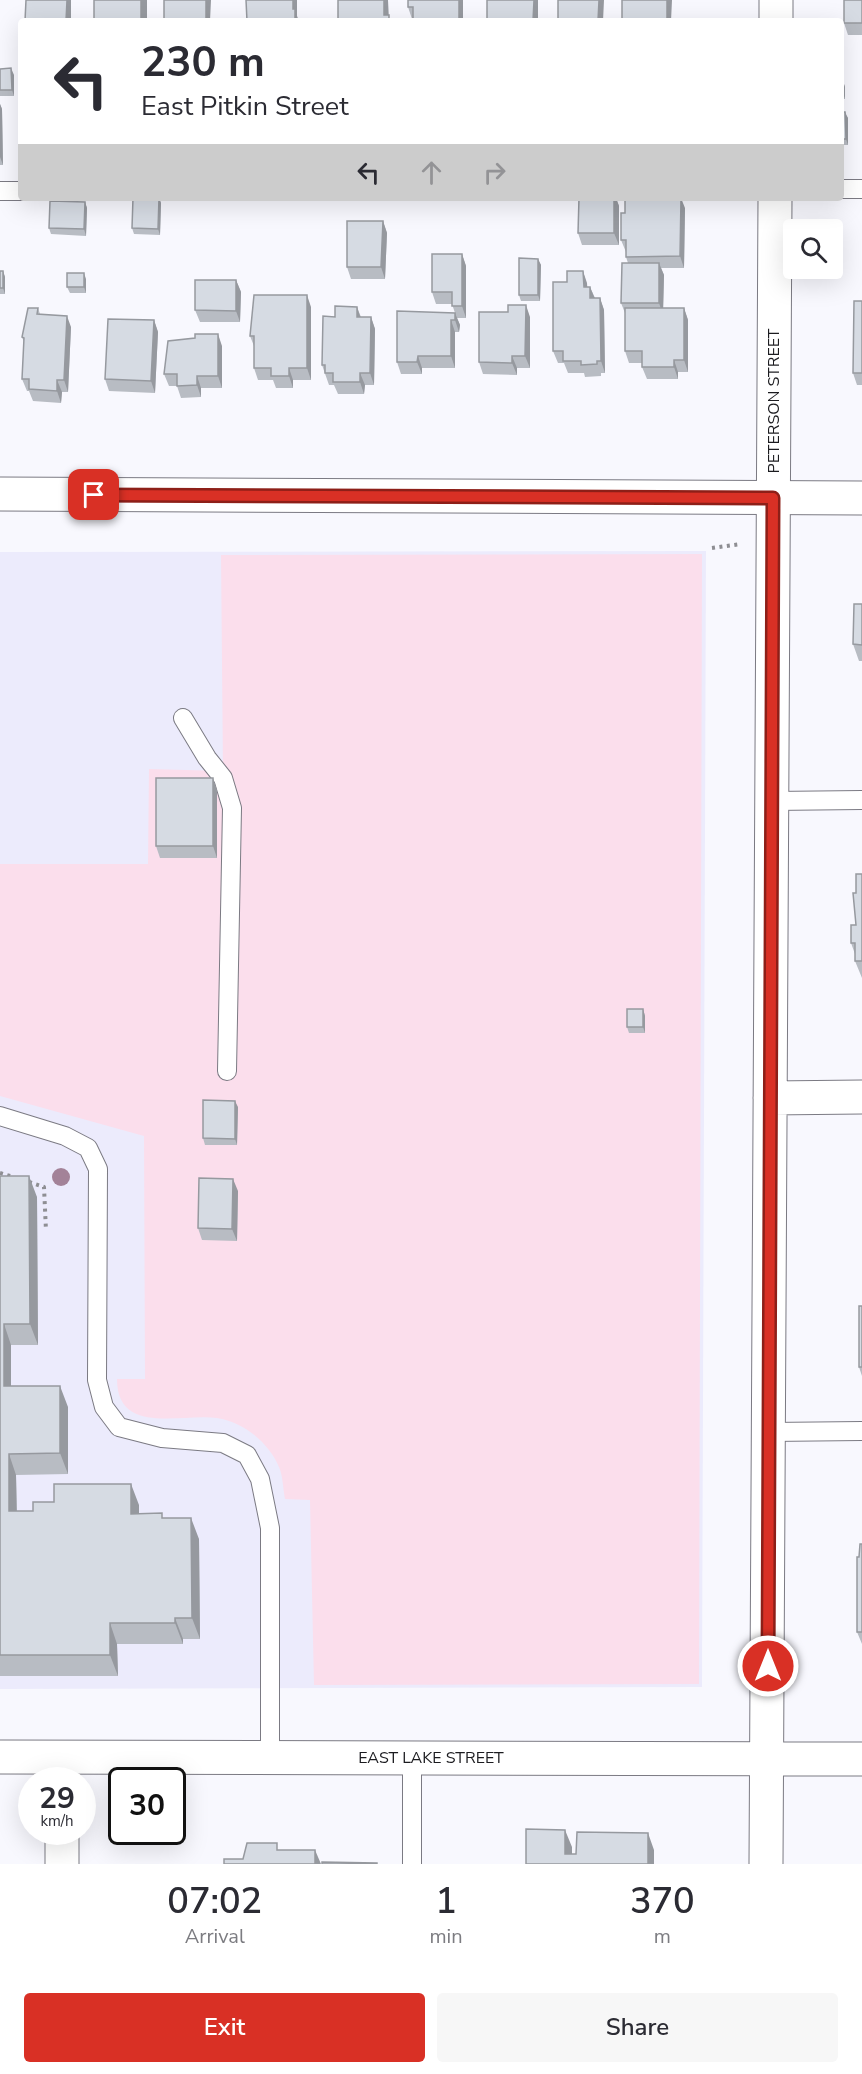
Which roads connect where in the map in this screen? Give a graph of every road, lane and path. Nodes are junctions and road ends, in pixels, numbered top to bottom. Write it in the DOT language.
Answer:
graph roads {
  1 [pos="776,0"];
  2 [pos="776,18"];
  3 [pos="844,189"];
  4 [pos="862,189"];
  5 [pos="0,191"];
  6 [pos="18,191"];
  7 [pos="775,201"];
  8 [pos="0,494"];
  9 [pos="773,498"];
  10 [pos="862,498"];
  11 [pos="183,718"];
  12 [pos="862,800"];
  13 [pos="772,801"];
  14 [pos="227,1071"];
  15 [pos="862,1097"];
  16 [pos="770,1098"];
  17 [pos="0,1116"];
  18 [pos="0,1173"];
  19 [pos="46,1231"];
  20 [pos="862,1431"];
  21 [pos="769,1432"];
  22 [pos="0,1757"];
  23 [pos="270,1758"];
  24 [pos="412,1758"];
  25 [pos="862,1759"];
  26 [pos="767,1760"];
  27 [pos="52,1767"];
  28 [pos="96,1767"];
  29 [pos="62,1845"];
  30 [pos="62,1864"];
  31 [pos="412,1864"];
  32 [pos="766,1864"];
  1 -- 2 [label="street"];
  3 -- 4 [label="lane"];
  5 -- 6 [label="lane"];
  7 -- 9 [label="street, PETERSON STREET"];
  8 -- 9 [label="street"];
  9 -- 10 [label="street"];
  9 -- 13 [label="street, PETERSON STREET"];
  11 -- 14 [label="lane"];
  12 -- 13 [label="lane"];
  13 -- 16 [label="street, PETERSON STREET"];
  15 -- 16 [label="street"];
  16 -- 21 [label="street, PETERSON STREET"];
  17 -- 23 [label="lane"];
  18 -- 19 [label="path"];
  20 -- 21 [label="lane"];
  21 -- 26 [label="street, PETERSON STREET"];
  22 -- 27 [label="street, EAST LAKE STREET"];
  23 -- 24 [label="street, EAST LAKE STREET"];
  23 -- 28 [label="street, EAST LAKE STREET"];
  24 -- 26 [label="street, EAST LAKE STREET"];
  24 -- 31 [label="lane"];
  25 -- 26 [label="street, EAST LAKE STREET"];
  26 -- 32 [label="street, PETERSON STREET"];
  29 -- 30 [label="street"];
}
